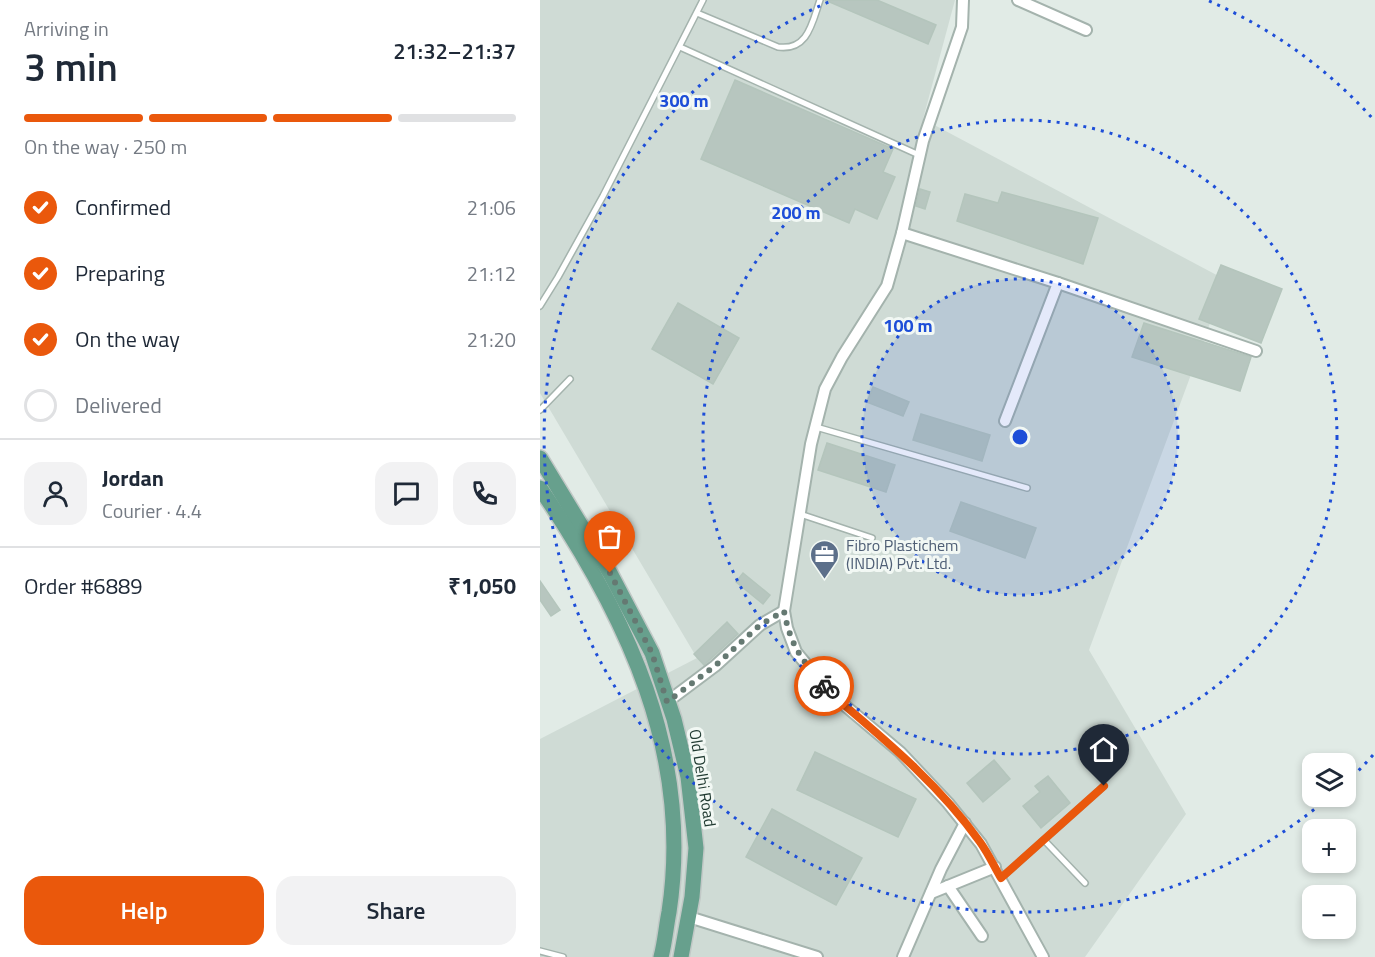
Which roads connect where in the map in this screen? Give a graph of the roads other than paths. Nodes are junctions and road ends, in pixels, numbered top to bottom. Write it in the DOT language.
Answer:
graph roads {
  1 [pos="703,0"];
  2 [pos="820,0"];
  3 [pos="963,0"];
  4 [pos="1018,0"];
  5 [pos="697,13"];
  6 [pos="1086,30"];
  7 [pos="680,47"];
  8 [pos="920,155"];
  9 [pos="902,233"];
  10 [pos="1058,283"];
  11 [pos="540,306"];
  12 [pos="1256,351"];
  13 [pos="570,379"];
  14 [pos="540,410"];
  15 [pos="1005,422"];
  16 [pos="814,427"];
  17 [pos="540,458"];
  18 [pos="540,488"];
  19 [pos="1027,488"];
  20 [pos="800,514"];
  21 [pos="872,538"];
  22 [pos="784,611"];
  23 [pos="667,702"];
  24 [pos="1104,786"];
  25 [pos="965,823"];
  26 [pos="1044,840"];
  27 [pos="995,867"];
  28 [pos="1001,878"];
  29 [pos="1085,883"];
  30 [pos="948,886"];
  31 [pos="931,893"];
  32 [pos="689,917"];
  33 [pos="982,936"];
  34 [pos="784,946"];
  35 [pos="540,951"];
  36 [pos="563,957"];
  37 [pos="661,957"];
  38 [pos="681,957"];
  39 [pos="780,957"];
  40 [pos="817,957"];
  41 [pos="903,957"];
  42 [pos="1043,957"];
  1 -- 5 [label="lane"];
  2 -- 5 [label="lane"];
  3 -- 8 [label="street"];
  4 -- 6 [label="street"];
  5 -- 7 [label="lane"];
  7 -- 8 [label="lane"];
  7 -- 11 [label="lane"];
  8 -- 9 [label="street"];
  9 -- 10 [label="street"];
  9 -- 16 [label="street"];
  10 -- 12 [label="street"];
  10 -- 15 [label="street"];
  13 -- 14 [label="lane"];
  16 -- 19 [label="lane"];
  16 -- 20 [label="street"];
  17 -- 23 [label="main road, Old Delhi Road"];
  18 -- 37 [label="main road, Old Delhi Road"];
  20 -- 21 [label="lane"];
  20 -- 22 [label="street"];
  22 -- 23 [label="street"];
  22 -- 25 [label="street"];
  23 -- 32 [label="main road, Old Delhi Road"];
  24 -- 26 [label="lane"];
  25 -- 27 [label="street"];
  25 -- 31 [label="street"];
  26 -- 28 [label="lane"];
  26 -- 29 [label="lane"];
  27 -- 28 [label="street"];
  27 -- 30 [label="street"];
  28 -- 42 [label="street"];
  30 -- 31 [label="street"];
  30 -- 33 [label="street"];
  31 -- 41 [label="street"];
  32 -- 34 [label="street"];
  32 -- 38 [label="main road, Old Delhi Road"];
  34 -- 39 [label="street"];
  34 -- 40 [label="street"];
  35 -- 36 [label="lane"];
}
